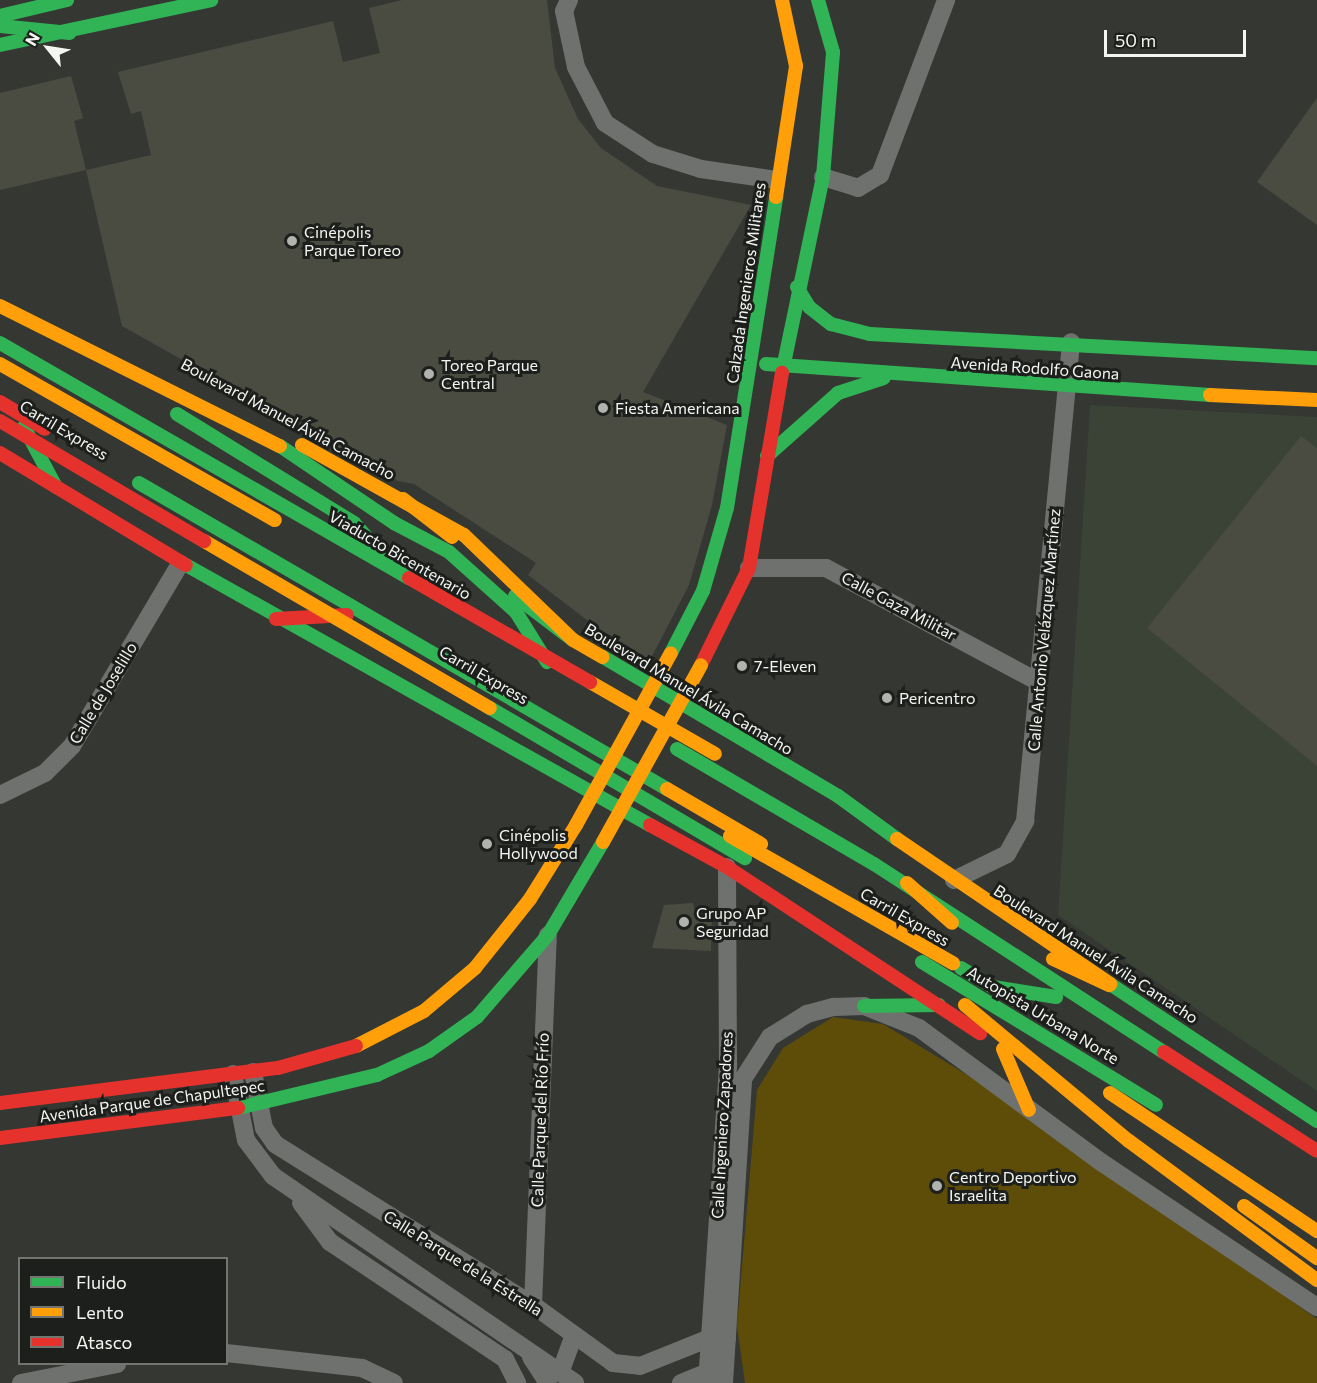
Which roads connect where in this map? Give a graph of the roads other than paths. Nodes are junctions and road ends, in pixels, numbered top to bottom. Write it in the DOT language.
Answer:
graph roads {
  1 [pos="67,0"];
  2 [pos="211,0"];
  3 [pos="569,0"];
  4 [pos="782,0"];
  5 [pos="818,0"];
  6 [pos="946,0"];
  7 [pos="0,16"];
  8 [pos="0,26"];
  9 [pos="70,33"];
  10 [pos="0,45"];
  11 [pos="823,177"];
  12 [pos="776,180"];
  13 [pos="797,287"];
  14 [pos="0,296"];
  15 [pos="0,306"];
  16 [pos="0,315"];
  17 [pos="96,336"];
  18 [pos="1071,342"];
  19 [pos="0,343"];
  20 [pos="116,346"];
  21 [pos="1317,358"];
  22 [pos="750,362"];
  23 [pos="0,364"];
  24 [pos="783,366"];
  25 [pos="897,374"];
  26 [pos="1066,388"];
  27 [pos="1317,400"];
  28 [pos="0,402"];
  29 [pos="0,412"];
  30 [pos="16,412"];
  31 [pos="0,421"];
  32 [pos="191,422"];
  33 [pos="274,442"];
  34 [pos="0,453"];
  35 [pos="767,456"];
  36 [pos="56,487"];
  37 [pos="403,499"];
  38 [pos="361,501"];
  39 [pos="458,542"];
  40 [pos="180,564"];
  41 [pos="748,568"];
  42 [pos="428,607"];
  43 [pos="363,614"];
  44 [pos="276,619"];
  45 [pos="573,640"];
  46 [pos="558,679"];
  47 [pos="1039,681"];
  48 [pos="784,794"];
  49 [pos="0,795"];
  50 [pos="576,825"];
  51 [pos="727,867"];
  52 [pos="954,880"];
  53 [pos="911,889"];
  54 [pos="548,935"];
  55 [pos="898,950"];
  56 [pos="488,953"];
  57 [pos="953,963"];
  58 [pos="513,979"];
  59 [pos="1108,985"];
  60 [pos="1056,997"];
  61 [pos="939,1005"];
  62 [pos="864,1006"];
  63 [pos="1042,1031"];
  64 [pos="1003,1049"];
  65 [pos="253,1072"];
  66 [pos="232,1074"];
  67 [pos="0,1103"];
  68 [pos="258,1105"];
  69 [pos="238,1108"];
  70 [pos="1029,1110"];
  71 [pos="1317,1121"];
  72 [pos="0,1138"];
  73 [pos="1224,1149"];
  74 [pos="1317,1151"];
  75 [pos="729,1161"];
  76 [pos="1317,1170"];
  77 [pos="290,1190"];
  78 [pos="1317,1231"];
  79 [pos="1317,1258"];
  80 [pos="1317,1280"];
  81 [pos="533,1305"];
  82 [pos="1317,1307"];
  83 [pos="574,1335"];
  84 [pos="718,1338"];
  85 [pos="228,1353"];
  86 [pos="112,1365"];
  87 [pos="716,1379"];
  88 [pos="561,1380"];
  89 [pos="21,1383"];
  90 [pos="394,1383"];
  91 [pos="517,1383"];
  92 [pos="681,1383"];
  1 -- 7 [label="main road"];
  2 -- 9 [label="main road"];
  3 -- 12 [label="street"];
  4 -- 12 [label="main road, Calzada Ingenieros Militares"];
  5 -- 11 [label="main road"];
  6 -- 11 [label="street"];
  8 -- 9 [label="main road"];
  9 -- 10 [label="main road"];
  11 -- 13 [label="main road"];
  12 -- 22 [label="main road, Calzada Ingenieros Militares"];
  13 -- 18 [label="main road, Avenida Rodolfo Gaona"];
  13 -- 24 [label="main road"];
  14 -- 17 [label="main road"];
  15 -- 33 [label="main road"];
  16 -- 32 [label="main road"];
  18 -- 21 [label="main road, Avenida Rodolfo Gaona"];
  18 -- 26 [label="street, Calle Antonio Velázquez Martínez"];
  19 -- 48 [label="main road, Viaducto Bicentenario, bridge"];
  20 -- 37 [label="main road, Boulevard Manuel Ávila Camacho"];
  22 -- 24 [label="main road, Avenida Rodolfo Gaona"];
  22 -- 50 [label="main road, Calzada Ingenieros Militares, bridge"];
  23 -- 42 [label="main road"];
  24 -- 25 [label="main road, Avenida Rodolfo Gaona"];
  24 -- 35 [label="main road"];
  25 -- 26 [label="main road, Avenida Rodolfo Gaona"];
  25 -- 35 [label="main road"];
  26 -- 27 [label="main road, Avenida Rodolfo Gaona"];
  26 -- 47 [label="street, Calle Antonio Velázquez Martínez"];
  28 -- 30 [label="main road"];
  29 -- 57 [label="main road, Carril Express, bridge"];
  30 -- 36 [label="main road"];
  30 -- 43 [label="main road"];
  31 -- 55 [label="main road, Autopista Urbana Norte, bridge"];
  32 -- 38 [label="main road"];
  32 -- 42 [label="main road"];
  33 -- 38 [label="main road"];
  33 -- 39 [label="main road"];
  34 -- 36 [label="main road"];
  35 -- 41 [label="main road"];
  36 -- 40 [label="main road"];
  37 -- 39 [label="main road"];
  37 -- 45 [label="main road, Boulevard Manuel Ávila Camacho"];
  38 -- 46 [label="main road"];
  39 -- 45 [label="main road"];
  40 -- 44 [label="main road"];
  40 -- 49 [label="street, Calle de Joselillo"];
  41 -- 47 [label="street, Calle Gaza Militar"];
  41 -- 54 [label="main road, Avenida Parque de Chapultepec, bridge"];
  42 -- 46 [label="main road"];
  43 -- 44 [label="main road"];
  43 -- 78 [label="main road"];
  44 -- 51 [label="main road"];
  45 -- 52 [label="main road, Boulevard Manuel Ávila Camacho"];
  46 -- 53 [label="main road"];
  47 -- 52 [label="street, Calle Antonio Velázquez Martínez"];
  48 -- 60 [label="main road, Autopista Urbana Norte, bridge"];
  50 -- 56 [label="main road, Avenida Parque de Chapultepec"];
  51 -- 61 [label="main road"];
  51 -- 75 [label="street, Calle Ingeniero Zapadores"];
  52 -- 59 [label="main road, Boulevard Manuel Ávila Camacho"];
  53 -- 59 [label="main road"];
  53 -- 74 [label="main road"];
  54 -- 58 [label="main road, Avenida Parque de Chapultepec"];
  54 -- 81 [label="street, Calle Parque del Río Frío"];
  55 -- 63 [label="main road, Autopista Urbana Norte, bridge"];
  55 -- 80 [label="main road, bridge"];
  56 -- 58 [label="main road"];
  56 -- 65 [label="main road, Avenida Parque de Chapultepec"];
  57 -- 60 [label="main road, Carril Express"];
  57 -- 63 [label="main road, Carril Express"];
  58 -- 68 [label="main road, Avenida Parque de Chapultepec"];
  59 -- 71 [label="main road, Boulevard Manuel Ávila Camacho"];
  60 -- 76 [label="main road, Autopista Urbana Norte"];
  61 -- 62 [label="main road"];
  61 -- 64 [label="main road"];
  62 -- 70 [label="street"];
  62 -- 75 [label="street, Calle Ingeniero Zapadores"];
  63 -- 73 [label="main road, Autopista Urbana Norte, bridge"];
  64 -- 70 [label="main road"];
  64 -- 79 [label="main road"];
  65 -- 66 [label="main road, Avenida Parque de Chapultepec"];
  65 -- 68 [label="street, Calle Parque de la Estrella"];
  66 -- 67 [label="main road, Avenida Parque de Chapultepec"];
  66 -- 69 [label="street, Calle Parque de la Estrella"];
  68 -- 69 [label="main road, Avenida Parque de Chapultepec"];
  68 -- 81 [label="street, Calle Parque de la Estrella"];
  69 -- 72 [label="main road, Avenida Parque de Chapultepec"];
  69 -- 77 [label="street, Calle Parque de la Estrella"];
  70 -- 82 [label="street"];
  75 -- 84 [label="street, Calle Ingeniero Zapadores"];
  77 -- 88 [label="street, Calle Parque de la Estrella"];
  77 -- 91 [label="street"];
  81 -- 83 [label="street, Calle Parque de la Estrella"];
  83 -- 84 [label="street, Calle Parque de la Estrella"];
  83 -- 88 [label="street"];
  84 -- 87 [label="street, Calle Ingeniero Zapadores"];
  85 -- 90 [label="street"];
  86 -- 89 [label="street"];
  87 -- 92 [label="street"];
}
